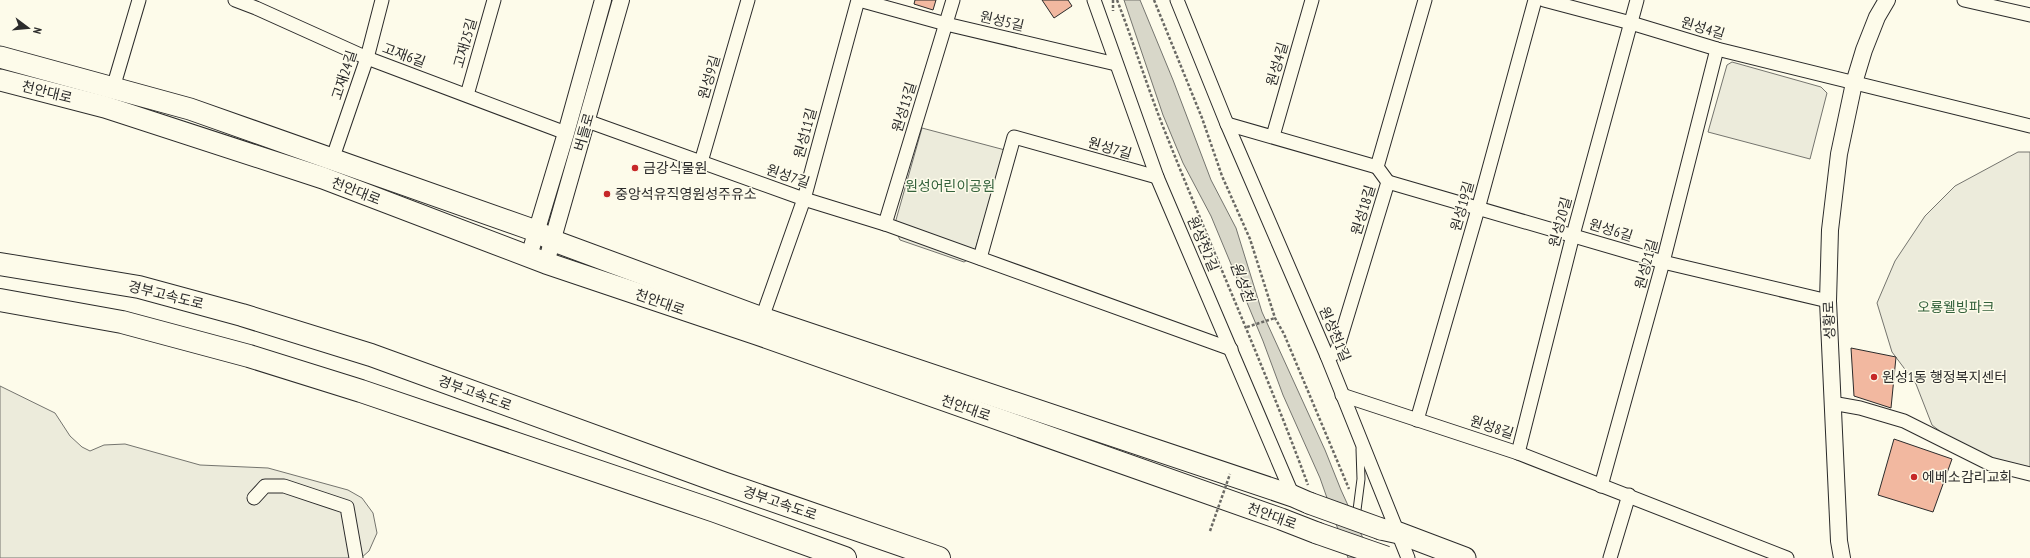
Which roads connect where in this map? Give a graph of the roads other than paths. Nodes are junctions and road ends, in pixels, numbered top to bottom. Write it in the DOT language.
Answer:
graph roads {
  1 [pos="139,0"];
  2 [pos="234,0"];
  3 [pos="382,0"];
  4 [pos="494,0"];
  5 [pos="603,0"];
  6 [pos="621,0"];
  7 [pos="748,0"];
  8 [pos="858,0"];
  9 [pos="953,0"];
  10 [pos="1094,0"];
  11 [pos="1176,0"];
  12 [pos="1312,0"];
  13 [pos="1424,0"];
  14 [pos="1534,0"];
  15 [pos="1544,0"];
  16 [pos="1637,0"];
  17 [pos="1887,0"];
  18 [pos="1964,0"];
  19 [pos="257,4"];
  20 [pos="2030,15"];
  21 [pos="1631,23"];
  22 [pos="946,24"];
  23 [pos="1717,49"];
  24 [pos="0,57"];
  25 [pos="367,58"];
  26 [pos="1116,64"];
  27 [pos="0,80"];
  28 [pos="1854,83"];
  29 [pos="113,88"];
  30 [pos="467,95"];
  31 [pos="588,121"];
  32 [pos="1227,124"];
  33 [pos="2030,126"];
  34 [pos="566,133"];
  35 [pos="1273,136"];
  36 [pos="332,160"];
  37 [pos="701,162"];
  38 [pos="1377,167"];
  39 [pos="1157,177"];
  40 [pos="1388,182"];
  41 [pos="804,199"];
  42 [pos="1478,209"];
  43 [pos="885,224"];
  44 [pos="1573,235"];
  45 [pos="545,236"];
  46 [pos="980,258"];
  47 [pos="538,260"];
  48 [pos="1663,262"];
  49 [pos="0,264"];
  50 [pos="0,300"];
  51 [pos="1828,301"];
  52 [pos="762,318"];
  53 [pos="1231,348"];
  54 [pos="1327,356"];
  55 [pos="1342,394"];
  56 [pos="1832,403"];
  57 [pos="1417,420"];
  58 [pos="1360,437"];
  59 [pos="1518,453"];
  60 [pos="2030,474"];
  61 [pos="1601,486"];
  62 [pos="1629,495"];
  63 [pos="1304,497"];
  64 [pos="254,498"];
  65 [pos="1357,510"];
  66 [pos="1390,531"];
  67 [pos="1388,557"];
  68 [pos="356,558"];
  69 [pos="845,558"];
  70 [pos="939,558"];
  71 [pos="1408,558"];
  72 [pos="1465,558"];
  73 [pos="1610,558"];
  74 [pos="1786,558"];
  75 [pos="1842,558"];
  1 -- 29 [label="street"];
  2 -- 19 [label="street, 고재6길"];
  3 -- 25 [label="street, 고재24길"];
  4 -- 30 [label="street, 고재25길"];
  5 -- 34 [label="street, 버들로"];
  6 -- 31 [label="street, 버들로"];
  7 -- 37 [label="street, 원성9길"];
  8 -- 22 [label="street, 원성5길"];
  8 -- 41 [label="street, 원성11길"];
  9 -- 22 [label="street, 원성13길"];
  10 -- 26 [label="street, 원성천2길"];
  11 -- 32 [label="street, 원성천1길"];
  12 -- 35 [label="street, 원성4길"];
  13 -- 38 [label="street, 원성18길"];
  14 -- 42 [label="street, 원성19길"];
  15 -- 21 [label="street, 원성4길"];
  16 -- 21 [label="street, 원성20길"];
  17 -- 28 [label="street, 성황로"];
  18 -- 20 [label="street"];
  19 -- 25 [label="street, 고재6길"];
  21 -- 23 [label="street, 원성4길"];
  21 -- 44 [label="street, 원성20길"];
  22 -- 26 [label="street, 원성5길"];
  22 -- 43 [label="street, 원성13길"];
  23 -- 28 [label="street, 원성4길"];
  23 -- 48 [label="street, 원성21길"];
  24 -- 29 [label="main road, 천안대로"];
  25 -- 30 [label="street, 고재6길"];
  25 -- 36 [label="street, 고재24길"];
  26 -- 39 [label="street, 원성천2길"];
  27 -- 47 [label="main road, 천안대로"];
  28 -- 33 [label="street"];
  28 -- 51 [label="street, 성황로"];
  29 -- 36 [label="main road, 천안대로"];
  30 -- 34 [label="street, 고재6길"];
  31 -- 37 [label="street, 원성7길"];
  31 -- 45 [label="street, 버들로"];
  32 -- 35 [label="street"];
  32 -- 54 [label="street, 원성천1길"];
  34 -- 45 [label="street, 버들로"];
  35 -- 38 [label="street"];
  36 -- 45 [label="main road, 천안대로"];
  37 -- 41 [label="street, 원성7길"];
  38 -- 40 [label="street, 원성18길"];
  39 -- 46 [label="street, 원성7길"];
  39 -- 53 [label="street, 원성천2길"];
  40 -- 42 [label="street, 원성6길"];
  40 -- 54 [label="street, 원성18길"];
  41 -- 43 [label="street, 원성7길"];
  41 -- 52 [label="street, 원성11길"];
  42 -- 44 [label="street, 원성6길"];
  42 -- 57 [label="street, 원성19길"];
  43 -- 46 [label="street, 원성7길"];
  44 -- 48 [label="street, 원성6길"];
  44 -- 59 [label="street, 원성20길"];
  45 -- 47 [label="street, 버들로"];
  45 -- 52 [label="main road, 천안대로"];
  46 -- 53 [label="street, 원성7길"];
  47 -- 67 [label="main road, 천안대로, bridge"];
  48 -- 51 [label="street, 원성6길"];
  48 -- 61 [label="street, 원성21길"];
  49 -- 70 [label="highway, 경부고속도로"];
  50 -- 69 [label="highway, 경부고속도로"];
  51 -- 56 [label="street, 성황로"];
  52 -- 63 [label="main road, 천안대로"];
  53 -- 63 [label="street, 원성천2길"];
  54 -- 55 [label="street, 원성천1길"];
  55 -- 57 [label="street, 원성8길"];
  55 -- 58 [label="street, 원성천1길"];
  56 -- 60 [label="street"];
  56 -- 75 [label="street, 성황로"];
  57 -- 59 [label="street, 원성8길"];
  58 -- 65 [label="lane"];
  58 -- 66 [label="street, 원성천1길"];
  59 -- 61 [label="street, 원성8길"];
  61 -- 62 [label="street, 원성8길"];
  62 -- 73 [label="street"];
  62 -- 74 [label="street, 원성8길"];
  63 -- 66 [label="main road, 천안대로, bridge"];
  64 -- 68 [label="street"];
  66 -- 71 [label="street, 원성천1길"];
  66 -- 72 [label="main road"];
}
